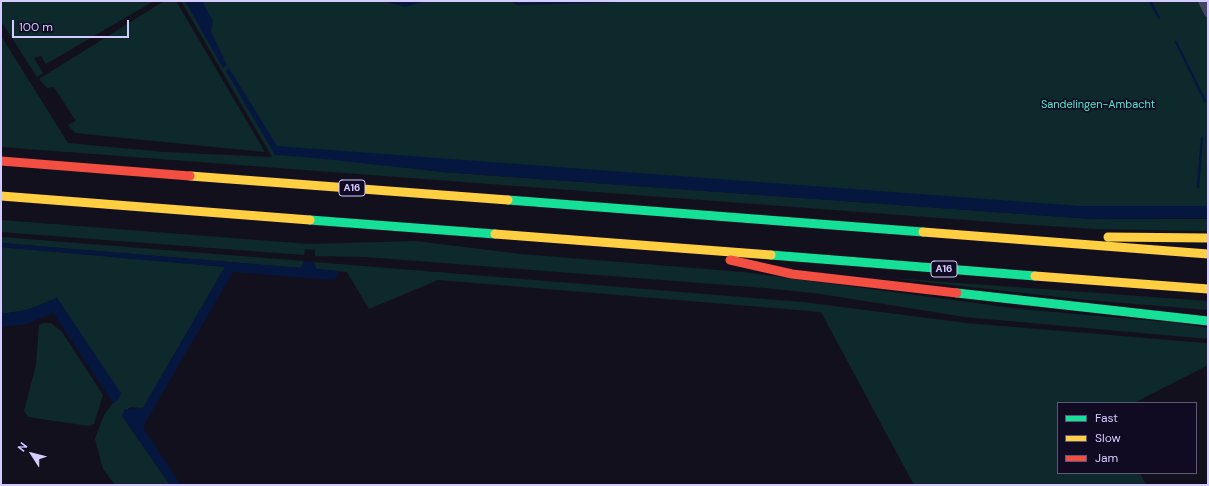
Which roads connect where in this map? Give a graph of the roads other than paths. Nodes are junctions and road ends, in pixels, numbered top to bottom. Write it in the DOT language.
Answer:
graph roads {
  1 [pos="1202,1"];
  2 [pos="1208,13"];
  3 [pos="1,161"];
  4 [pos="1,196"];
  5 [pos="1208,238"];
  6 [pos="1032,241"];
  7 [pos="680,249"];
  8 [pos="1208,254"];
  9 [pos="1208,289"];
  10 [pos="1136,312"];
  11 [pos="1208,316"];
  12 [pos="1208,321"];
  1 -- 2 [label="street"];
  3 -- 6 [label="highway, A16"];
  4 -- 7 [label="highway, A16"];
  5 -- 6 [label="highway, A16"];
  6 -- 8 [label="highway, A16"];
  7 -- 9 [label="highway, A16"];
  7 -- 10 [label="highway, A16"];
  10 -- 11 [label="highway, A16"];
  10 -- 12 [label="highway, A16"];
}
